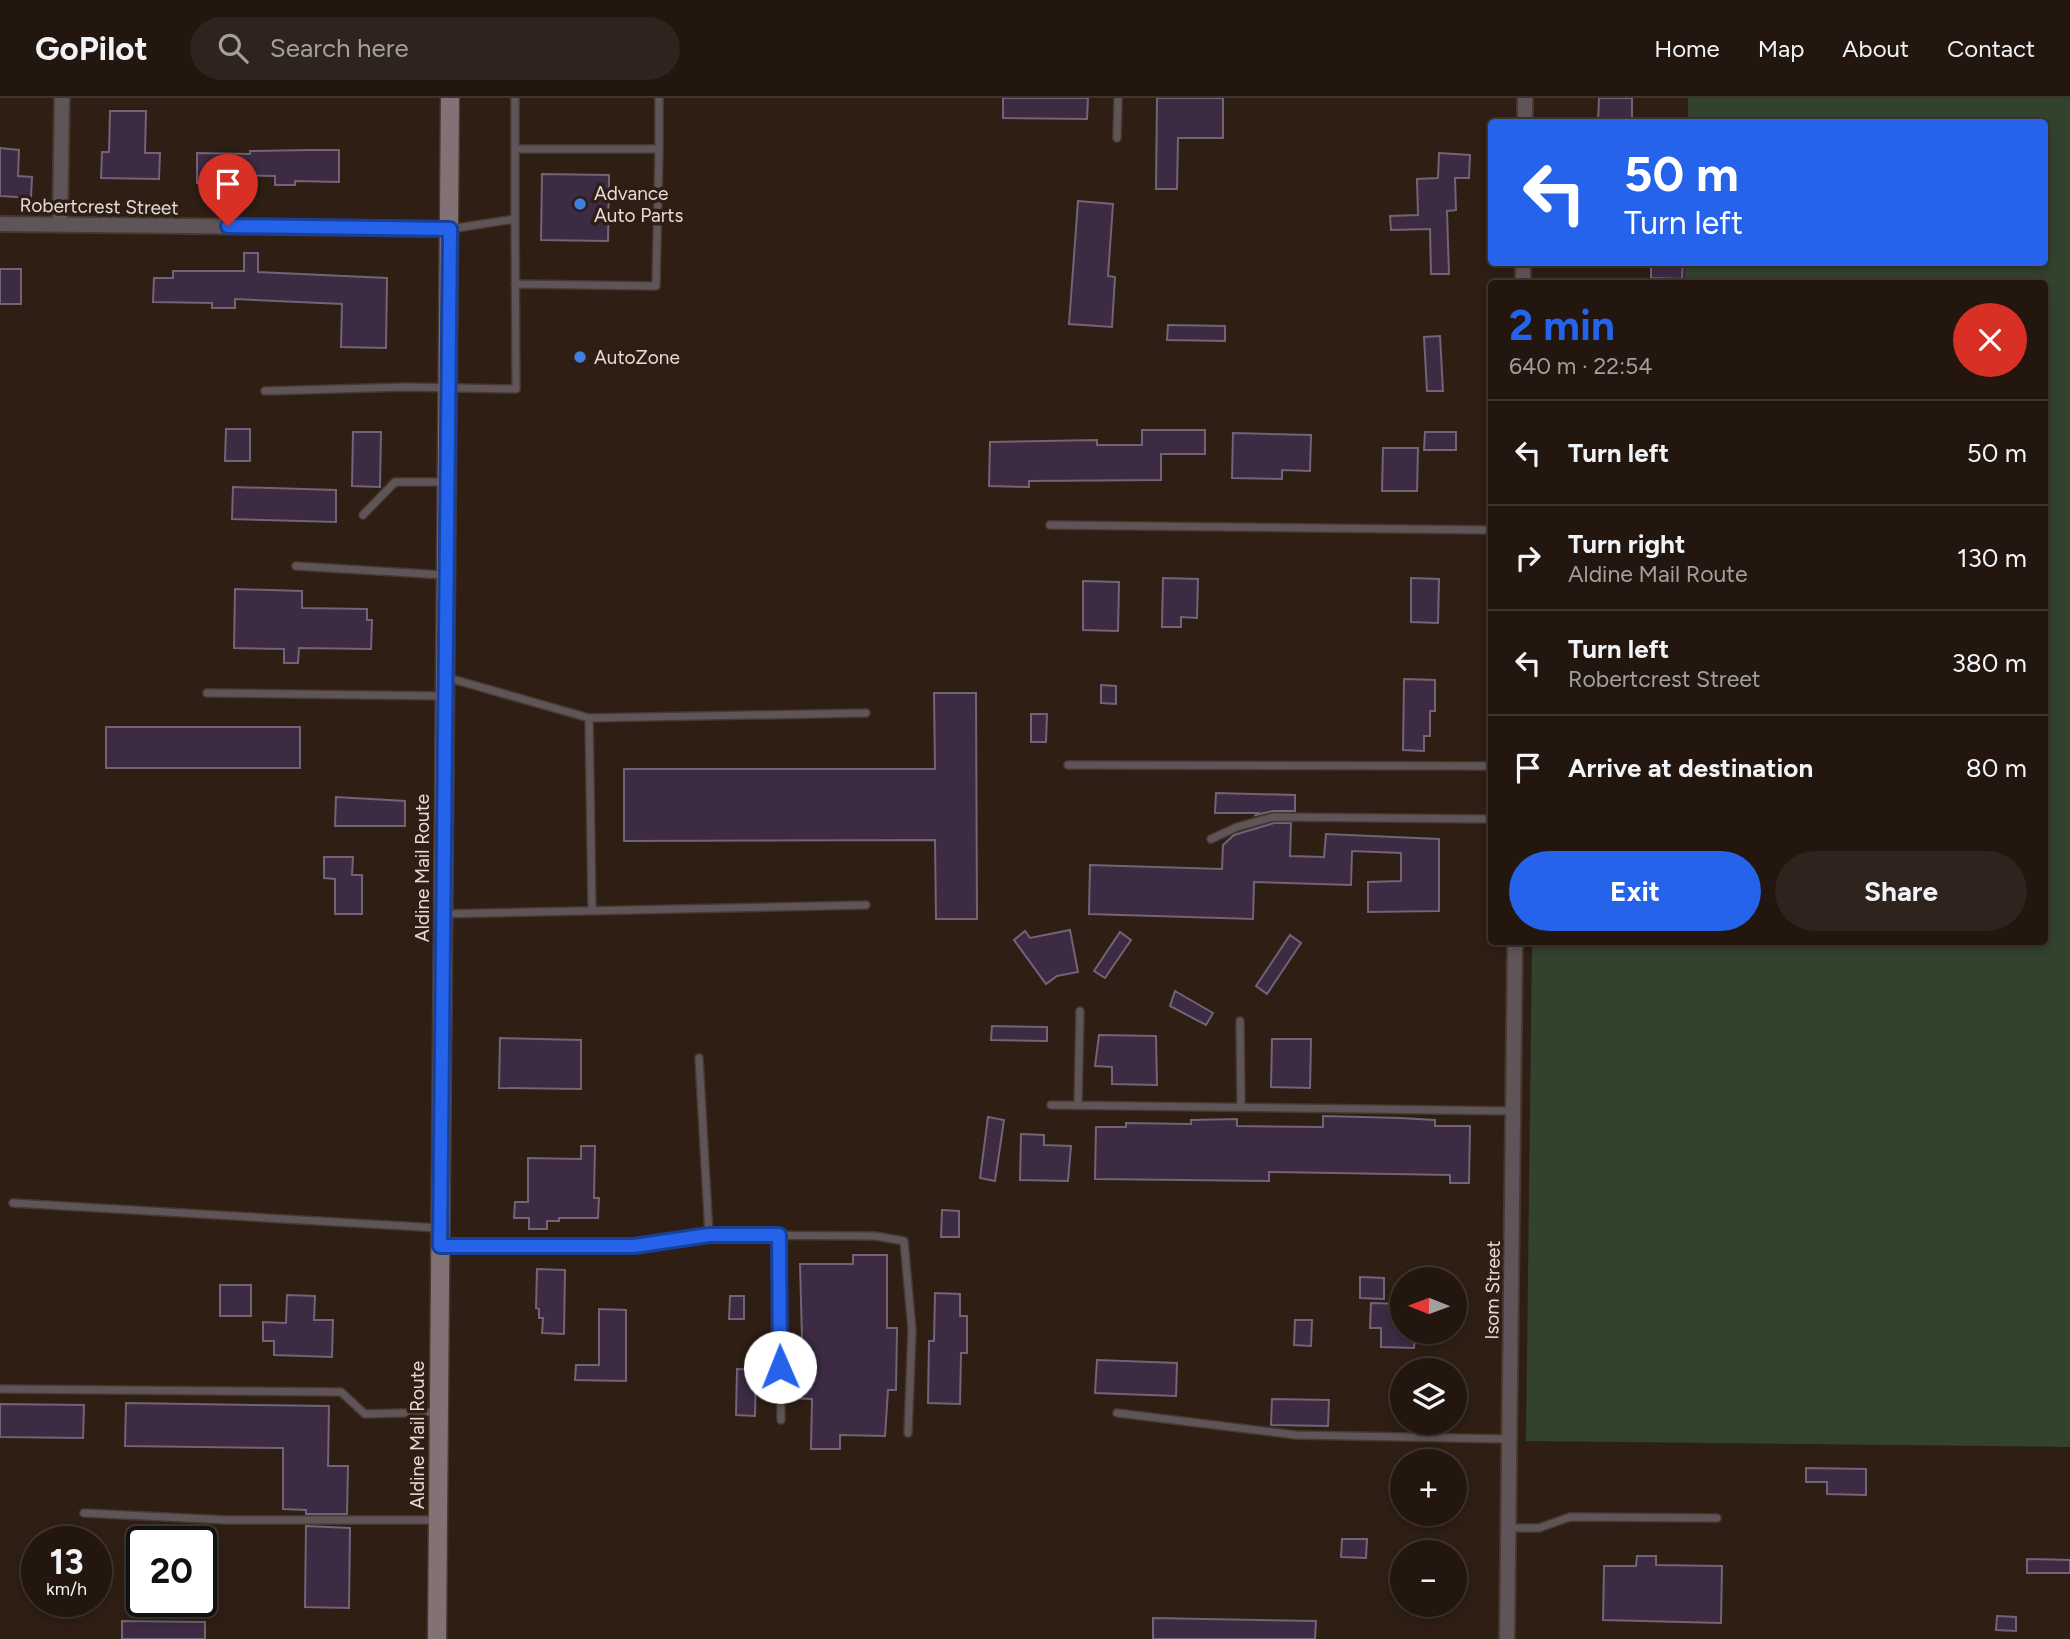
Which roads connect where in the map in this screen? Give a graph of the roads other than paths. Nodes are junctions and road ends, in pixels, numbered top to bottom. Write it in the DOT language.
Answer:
graph roads {
  1 [pos="62,98"];
  2 [pos="450,98"];
  3 [pos="515,98"];
  4 [pos="659,98"];
  5 [pos="1118,98"];
  6 [pos="1525,98"];
  7 [pos="1525,119"];
  8 [pos="1117,138"];
  9 [pos="515,149"];
  10 [pos="659,149"];
  11 [pos="515,219"];
  12 [pos="0,224"];
  13 [pos="60,225"];
  14 [pos="450,229"];
  15 [pos="515,284"];
  16 [pos="448,387"];
  17 [pos="265,391"];
  18 [pos="447,482"];
  19 [pos="363,515"];
  20 [pos="1050,525"];
  21 [pos="1488,530"];
  22 [pos="296,566"];
  23 [pos="445,575"];
  24 [pos="444,677"];
  25 [pos="207,693"];
  26 [pos="444,696"];
  27 [pos="866,713"];
  28 [pos="589,718"];
  29 [pos="1068,765"];
  30 [pos="1488,766"];
  31 [pos="1488,819"];
  32 [pos="1212,839"];
  33 [pos="866,905"];
  34 [pos="592,910"];
  35 [pos="442,914"];
  36 [pos="1515,945"];
  37 [pos="1080,1011"];
  38 [pos="1240,1021"];
  39 [pos="699,1058"];
  40 [pos="1051,1105"];
  41 [pos="1078,1105"];
  42 [pos="1241,1107"];
  43 [pos="1513,1111"];
  44 [pos="13,1203"];
  45 [pos="709,1235"];
  46 [pos="779,1235"];
  47 [pos="440,1237"];
  48 [pos="0,1389"];
  49 [pos="439,1412"];
  50 [pos="1117,1413"];
  51 [pos="781,1420"];
  52 [pos="908,1433"];
  53 [pos="1509,1439"];
  54 [pos="84,1513"];
  55 [pos="1717,1518"];
  56 [pos="438,1520"];
  57 [pos="1508,1528"];
  58 [pos="437,1639"];
  59 [pos="1507,1639"];
  1 -- 13 [label="street"];
  2 -- 14 [label="main road, Aldine Mail Route"];
  3 -- 9 [label="lane"];
  4 -- 10 [label="lane"];
  5 -- 8 [label="lane"];
  6 -- 7 [label="street"];
  9 -- 10 [label="lane"];
  9 -- 11 [label="lane"];
  10 -- 15 [label="lane"];
  11 -- 14 [label="lane"];
  11 -- 15 [label="lane"];
  12 -- 13 [label="street, Robertcrest Street"];
  13 -- 14 [label="street, Robertcrest Street"];
  14 -- 16 [label="main road, Aldine Mail Route"];
  15 -- 16 [label="lane"];
  16 -- 17 [label="lane"];
  16 -- 18 [label="main road, Aldine Mail Route"];
  18 -- 19 [label="lane"];
  18 -- 23 [label="main road, Aldine Mail Route"];
  20 -- 21 [label="lane"];
  22 -- 23 [label="lane"];
  23 -- 24 [label="main road, Aldine Mail Route"];
  24 -- 26 [label="main road, Aldine Mail Route"];
  24 -- 28 [label="lane"];
  25 -- 26 [label="lane"];
  26 -- 35 [label="main road, Aldine Mail Route"];
  27 -- 28 [label="lane"];
  28 -- 34 [label="lane"];
  29 -- 30 [label="lane"];
  31 -- 32 [label="lane"];
  33 -- 34 [label="lane"];
  34 -- 35 [label="lane"];
  35 -- 47 [label="main road, Aldine Mail Route"];
  36 -- 43 [label="street, Isom Street"];
  37 -- 41 [label="lane"];
  38 -- 42 [label="lane"];
  39 -- 45 [label="lane"];
  40 -- 41 [label="lane"];
  41 -- 42 [label="lane"];
  42 -- 43 [label="lane"];
  43 -- 53 [label="street, Isom Street"];
  44 -- 47 [label="lane"];
  45 -- 46 [label="lane"];
  45 -- 47 [label="lane"];
  46 -- 51 [label="lane"];
  46 -- 52 [label="lane"];
  47 -- 49 [label="main road, Aldine Mail Route"];
  48 -- 49 [label="lane"];
  49 -- 56 [label="main road, Aldine Mail Route"];
  50 -- 53 [label="lane"];
  53 -- 57 [label="street, Isom Street"];
  54 -- 56 [label="lane"];
  55 -- 57 [label="lane"];
  56 -- 58 [label="main road, Aldine Mail Route"];
  57 -- 59 [label="street, Isom Street"];
}
